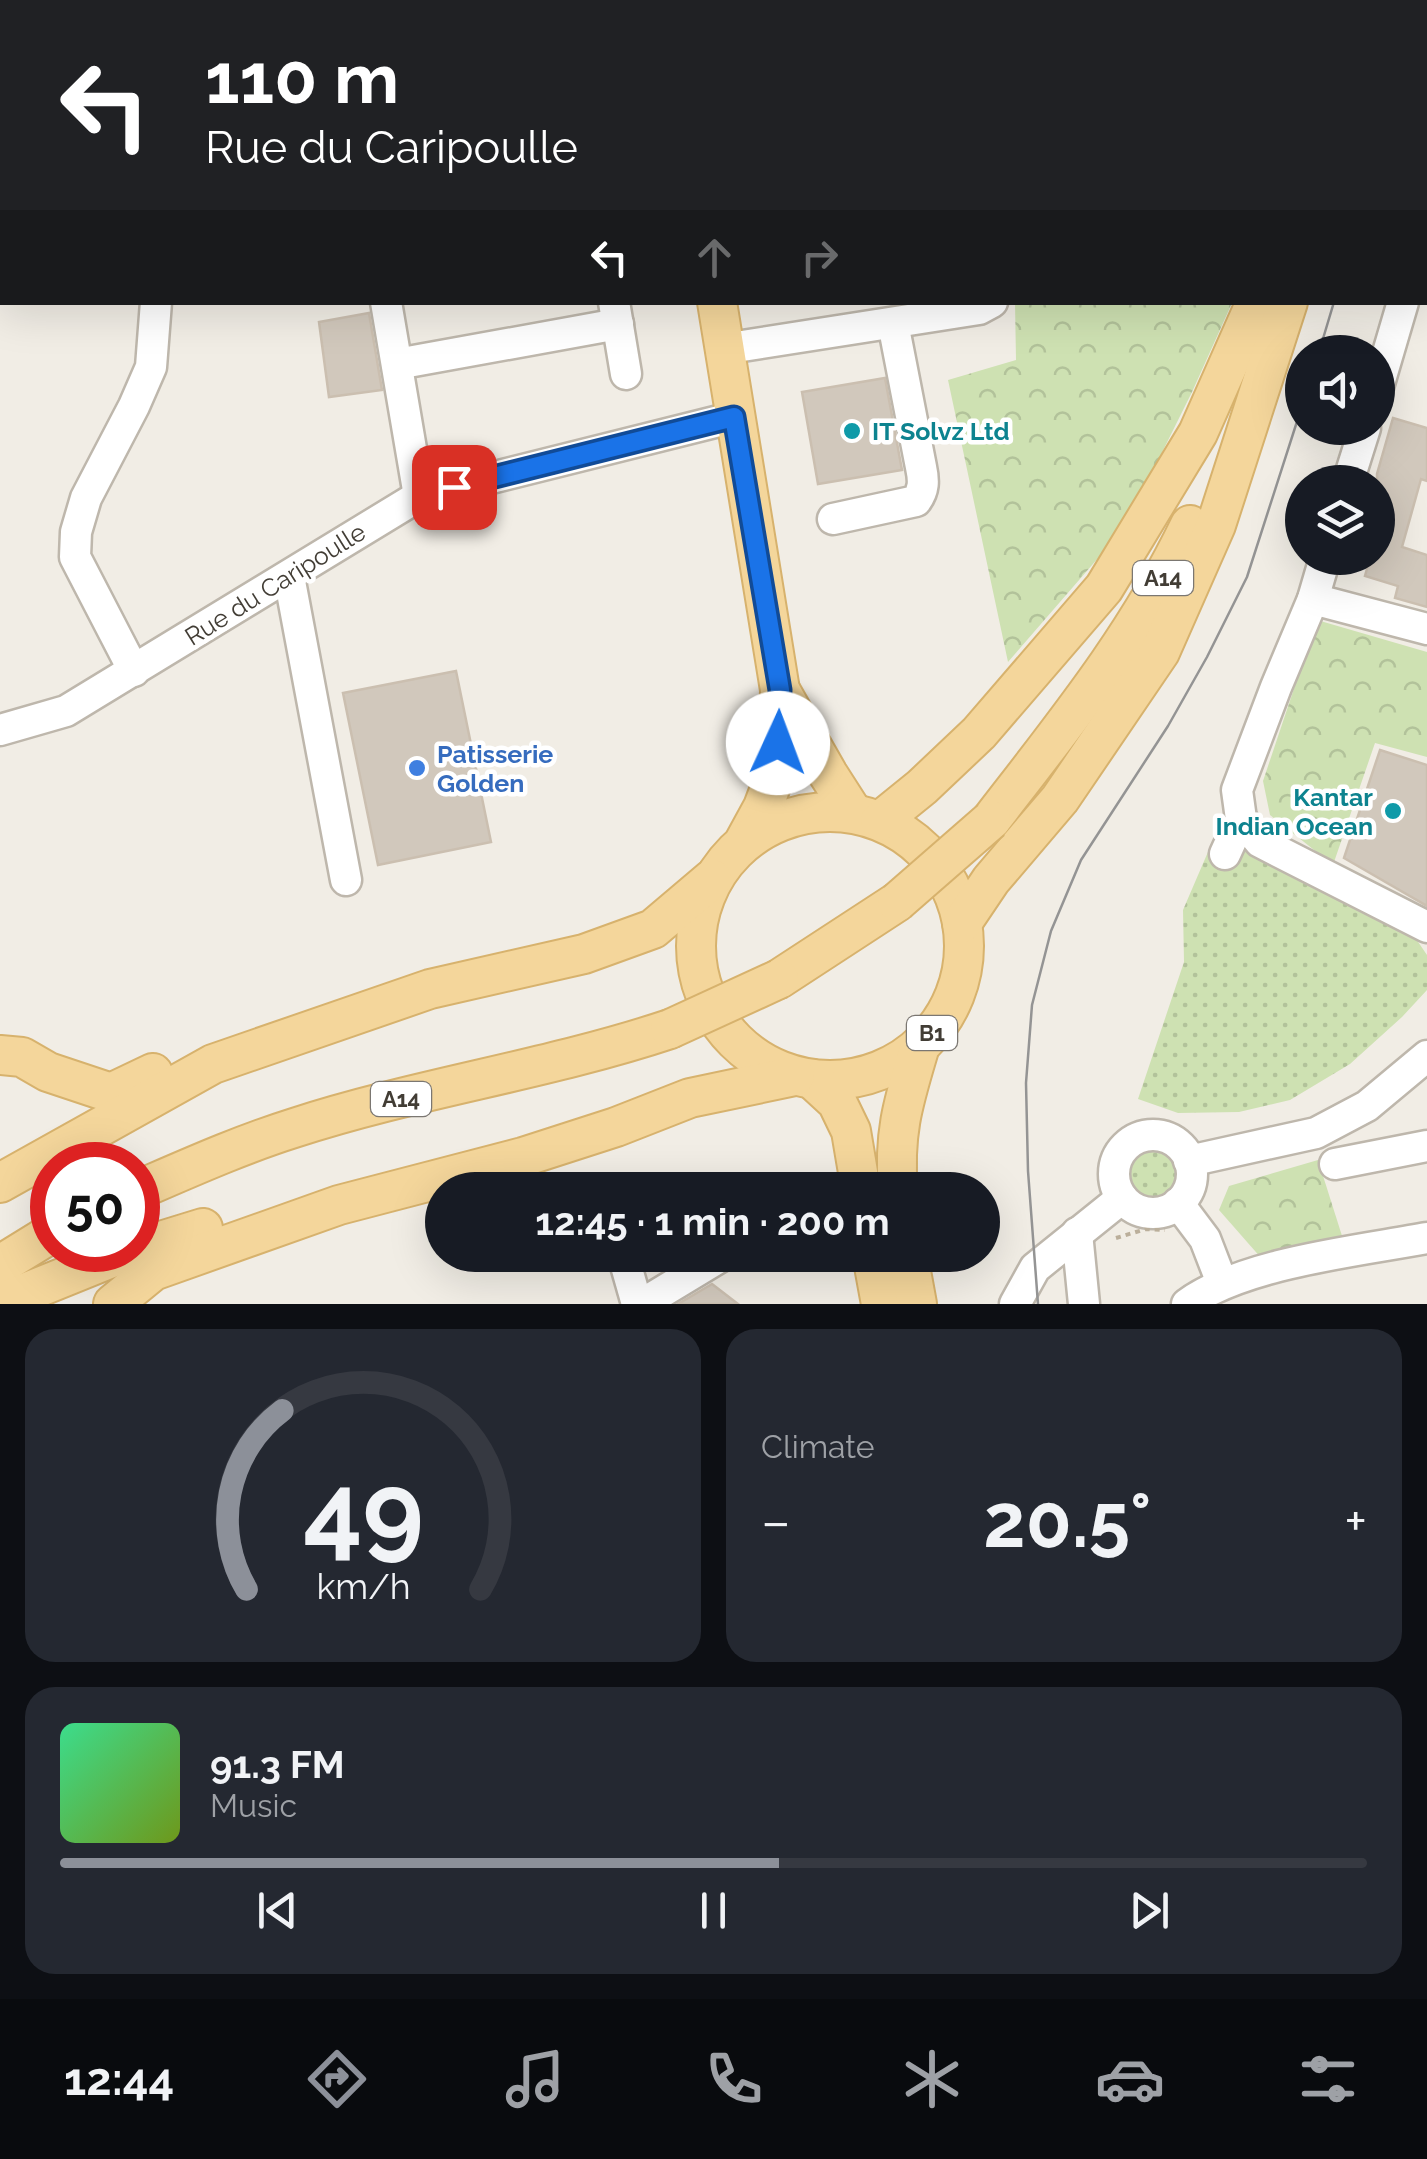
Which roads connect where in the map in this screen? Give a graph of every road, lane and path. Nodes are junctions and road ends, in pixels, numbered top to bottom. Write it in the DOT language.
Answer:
graph roads {
  1 [pos="156,305"];
  2 [pos="386,305"];
  3 [pos="717,305"];
  4 [pos="986,305"];
  5 [pos="1275,305"];
  6 [pos="1276,305"];
  7 [pos="1276,305"];
  8 [pos="1402,305"];
  9 [pos="616,314"];
  10 [pos="893,323"];
  11 [pos="1393,335"];
  12 [pos="723,348"];
  13 [pos="396,364"];
  14 [pos="626,374"];
  15 [pos="734,417"];
  16 [pos="419,496"];
  17 [pos="834,519"];
  18 [pos="1320,575"];
  19 [pos="289,576"];
  20 [pos="1313,598"];
  21 [pos="1427,629"];
  22 [pos="134,671"];
  23 [pos="780,690"];
  24 [pos="0,730"];
  25 [pos="867,817"];
  26 [pos="1242,820"];
  27 [pos="744,842"];
  28 [pos="1225,854"];
  29 [pos="714,878"];
  30 [pos="346,880"];
  31 [pos="962,924"];
  32 [pos="1427,927"];
  33 [pos="430,988"];
  34 [pos="920,1046"];
  35 [pos="0,1055"];
  36 [pos="1427,1056"];
  37 [pos="803,1078"];
  38 [pos="1427,1146"];
  39 [pos="1189,1161"];
  40 [pos="1335,1164"];
  41 [pos="858,1172"];
  42 [pos="897,1172"];
  43 [pos="160,1180"];
  44 [pos="0,1184"];
  45 [pos="1122,1198"];
  46 [pos="1178,1204"];
  47 [pos="339,1205"];
  48 [pos="1077,1233"];
  49 [pos="1202,1235"];
  50 [pos="1427,1238"];
  51 [pos="1112,1239"];
  52 [pos="160,1241"];
  53 [pos="30,1246"];
  54 [pos="0,1265"];
  55 [pos="77,1272"];
  56 [pos="629,1272"];
  57 [pos="694,1272"];
  58 [pos="875,1272"];
  59 [pos="911,1272"];
  60 [pos="1222,1283"];
  61 [pos="0,1303"];
  62 [pos="113,1304"];
  63 [pos="639,1304"];
  64 [pos="881,1304"];
  65 [pos="917,1304"];
  66 [pos="1015,1304"];
  67 [pos="1084,1304"];
  68 [pos="1187,1304"];
  1 -- 22 [label="street"];
  2 -- 13 [label="street"];
  3 -- 12 [label="main road, B1"];
  4 -- 10 [label="street"];
  5 -- 25 [label="main road"];
  6 -- 43 [label="main road, A14, bridge"];
  7 -- 31 [label="main road"];
  8 -- 11 [label="street"];
  9 -- 13 [label="street"];
  9 -- 14 [label="street"];
  10 -- 12 [label="street"];
  10 -- 17 [label="street"];
  12 -- 15 [label="main road, B1"];
  13 -- 16 [label="street"];
  15 -- 16 [label="street, Rue du Caripoulle"];
  15 -- 23 [label="main road, B1"];
  16 -- 19 [label="street, Rue du Caripoulle"];
  18 -- 20 [label="street"];
  19 -- 22 [label="street, Rue du Caripoulle"];
  19 -- 30 [label="street"];
  20 -- 21 [label="street"];
  20 -- 26 [label="street"];
  22 -- 24 [label="street, Rue du Caripoulle"];
  23 -- 25 [label="main road, B1"];
  23 -- 27 [label="main road, B1"];
  25 -- 27 [label="main road, B1"];
  25 -- 31 [label="main road, B1"];
  26 -- 28 [label="street"];
  26 -- 32 [label="street"];
  27 -- 29 [label="main road, B1"];
  29 -- 33 [label="main road"];
  29 -- 37 [label="main road, B1"];
  31 -- 34 [label="main road, B1"];
  33 -- 35 [label="main road"];
  33 -- 44 [label="main road"];
  34 -- 37 [label="main road, B1"];
  34 -- 42 [label="main road, B1"];
  36 -- 39 [label="street"];
  37 -- 41 [label="main road, B1"];
  37 -- 47 [label="main road"];
  38 -- 40 [label="street"];
  39 -- 45 [label="street"];
  39 -- 46 [label="street"];
  45 -- 46 [label="street"];
  45 -- 48 [label="street"];
  46 -- 49 [label="street"];
  47 -- 52 [label="main road"];
  47 -- 62 [label="main road"];
  48 -- 66 [label="street"];
  48 -- 67 [label="street"];
  49 -- 51 [label="path"];
  49 -- 60 [label="street"];
  50 -- 60 [label="street"];
  53 -- 54 [label="main road"];
  55 -- 61 [label="main road"];
  56 -- 63 [label="street"];
  57 -- 63 [label="street"];
  58 -- 64 [label="main road"];
  59 -- 65 [label="main road"];
  60 -- 68 [label="street"];
}
